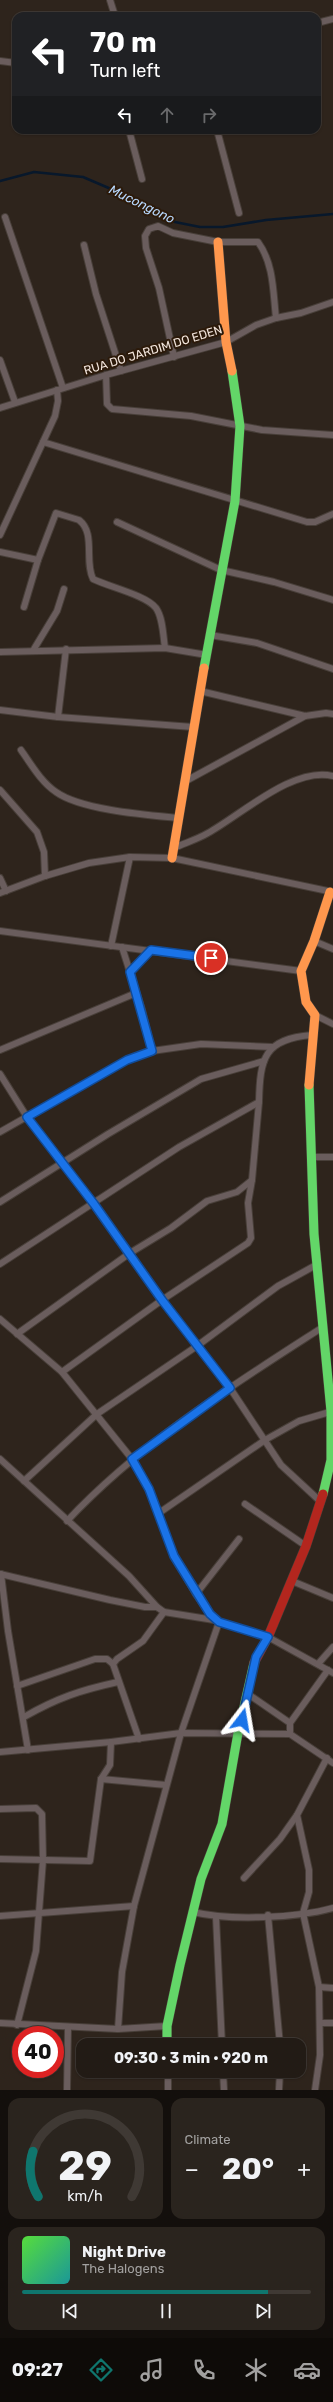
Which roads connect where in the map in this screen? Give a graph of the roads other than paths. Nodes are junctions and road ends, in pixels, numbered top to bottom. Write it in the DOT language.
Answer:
graph roads {
  1 [pos="110,0"];
  2 [pos="114,12"];
  3 [pos="333,19"];
  4 [pos="321,22"];
  5 [pos="0,60"];
  6 [pos="12,62"];
  7 [pos="130,134"];
  8 [pos="218,134"];
  9 [pos="142,179"];
  10 [pos="239,213"];
  11 [pos="5,217"];
  12 [pos="218,242"];
  13 [pos="84,245"];
  14 [pos="333,302"];
  15 [pos="276,318"];
  16 [pos="226,342"];
  17 [pos="174,357"];
  18 [pos="0,360"];
  19 [pos="121,371"];
  20 [pos="106,375"];
  21 [pos="60,389"];
  22 [pos="15,402"];
  23 [pos="0,408"];
  24 [pos="240,426"];
  25 [pos="333,435"];
  26 [pos="43,442"];
  27 [pos="235,501"];
  28 [pos="333,514"];
  29 [pos="117,522"];
  30 [pos="0,535"];
  31 [pos="0,552"];
  32 [pos="38,560"];
  33 [pos="220,570"];
  34 [pos="64,589"];
  35 [pos="333,600"];
  36 [pos="24,607"];
  37 [pos="210,635"];
  38 [pos="165,648"];
  39 [pos="34,649"];
  40 [pos="66,649"];
  41 [pos="0,652"];
  42 [pos="207,655"];
  43 [pos="333,669"];
  44 [pos="200,691"];
  45 [pos="0,710"];
  46 [pos="333,714"];
  47 [pos="305,716"];
  48 [pos="58,717"];
  49 [pos="193,727"];
  50 [pos="21,750"];
  51 [pos="333,776"];
  52 [pos="184,782"];
  53 [pos="0,790"];
  54 [pos="178,818"];
  55 [pos="174,848"];
  56 [pos="130,857"];
  57 [pos="172,858"];
  58 [pos="45,876"];
  59 [pos="0,878"];
  60 [pos="3,892"];
  61 [pos="331,892"];
  62 [pos="0,931"];
  63 [pos="314,941"];
  64 [pos="111,946"];
  65 [pos="122,947"];
  66 [pos="333,949"];
  67 [pos="151,950"];
  68 [pos="301,971"];
  69 [pos="130,972"];
  70 [pos="136,993"];
  71 [pos="315,1015"];
  72 [pos="333,1024"];
  73 [pos="312,1035"];
  74 [pos="273,1046"];
  75 [pos="0,1050"];
  76 [pos="152,1051"];
  77 [pos="264,1061"];
  78 [pos="0,1074"];
  79 [pos="259,1102"];
  80 [pos="27,1117"];
  81 [pos="0,1132"];
  82 [pos="312,1157"];
  83 [pos="333,1157"];
  84 [pos="62,1164"];
  85 [pos="252,1180"];
  86 [pos="0,1202"];
  87 [pos="94,1204"];
  88 [pos="130,1254"];
  89 [pos="0,1264"];
  90 [pos="318,1264"];
  91 [pos="162,1300"];
  92 [pos="0,1319"];
  93 [pos="323,1327"];
  94 [pos="17,1334"];
  95 [pos="197,1346"];
  96 [pos="62,1372"];
  97 [pos="230,1388"];
  98 [pos="332,1411"];
  99 [pos="97,1414"];
  100 [pos="265,1440"];
  101 [pos="0,1459"];
  102 [pos="132,1459"];
  103 [pos="24,1481"];
  104 [pos="321,1502"];
  105 [pos="245,1504"];
  106 [pos="159,1513"];
  107 [pos="67,1521"];
  108 [pos="239,1539"];
  109 [pos="306,1546"];
  110 [pos="0,1574"];
  111 [pos="292,1581"];
  112 [pos="196,1594"];
  113 [pos="333,1598"];
  114 [pos="157,1607"];
  115 [pos="164,1612"];
  116 [pos="217,1621"];
  117 [pos="268,1637"];
  118 [pos="333,1648"];
  119 [pos="113,1664"];
  120 [pos="318,1664"];
  121 [pos="330,1671"];
  122 [pos="118,1682"];
  123 [pos="17,1686"];
  124 [pos="248,1694"];
  125 [pos="24,1717"];
  126 [pos="290,1723"];
  127 [pos="181,1733"];
  128 [pos="238,1733"];
  129 [pos="290,1734"];
  130 [pos="139,1739"];
  131 [pos="111,1742"];
  132 [pos="28,1750"];
  133 [pos="0,1752"];
  134 [pos="327,1758"];
  135 [pos="333,1762"];
  136 [pos="101,1779"];
  137 [pos="166,1785"];
  138 [pos="0,1809"];
  139 [pos="297,1815"];
  140 [pos="0,1859"];
  141 [pos="43,1860"];
  142 [pos="244,1878"];
  143 [pos="134,1906"];
  144 [pos="333,1908"];
  145 [pos="40,1912"];
  146 [pos="193,1912"];
  147 [pos="303,1913"];
  148 [pos="268,1915"];
  149 [pos="0,1916"];
  150 [pos="216,1917"];
  151 [pos="319,1987"];
  152 [pos="333,1988"];
  153 [pos="0,2023"];
  154 [pos="320,2023"];
  155 [pos="333,2023"];
  156 [pos="18,2025"];
  157 [pos="167,2026"];
  158 [pos="68,2028"];
  159 [pos="118,2029"];
  160 [pos="167,2038"];
  161 [pos="222,2038"];
  162 [pos="279,2038"];
  163 [pos="168,2078"];
  164 [pos="223,2078"];
  165 [pos="280,2078"];
  166 [pos="67,2090"];
  167 [pos="168,2090"];
  168 [pos="224,2090"];
  169 [pos="279,2090"];
  170 [pos="316,2090"];
  1 -- 2 [label="street"];
  3 -- 4 [label="street"];
  5 -- 6 [label="street"];
  7 -- 9 [label="street"];
  8 -- 10 [label="street"];
  11 -- 21 [label="street"];
  12 -- 15 [label="street"];
  12 -- 16 [label="street"];
  12 -- 17 [label="street"];
  13 -- 19 [label="street"];
  14 -- 15 [label="street, RUA DO JARDIM DO EDEN"];
  15 -- 16 [label="street, RUA DO JARDIM DO EDEN"];
  16 -- 17 [label="street, RUA DO JARDIM DO EDEN"];
  16 -- 24 [label="street"];
  17 -- 19 [label="street, RUA DO JARDIM DO EDEN"];
  18 -- 22 [label="street"];
  19 -- 20 [label="street, RUA DO JARDIM DO EDEN"];
  20 -- 21 [label="street, RUA DO JARDIM DO EDEN"];
  20 -- 24 [label="street"];
  21 -- 22 [label="street, RUA DO JARDIM DO EDEN"];
  21 -- 26 [label="street"];
  22 -- 23 [label="street, RUA DO JARDIM DO EDEN"];
  24 -- 25 [label="street"];
  24 -- 27 [label="street"];
  26 -- 27 [label="street"];
  26 -- 30 [label="street"];
  27 -- 28 [label="street"];
  27 -- 33 [label="street"];
  29 -- 33 [label="street"];
  31 -- 32 [label="street"];
  32 -- 36 [label="street"];
  32 -- 38 [label="street"];
  33 -- 35 [label="street"];
  33 -- 37 [label="street"];
  34 -- 39 [label="street"];
  37 -- 42 [label="street"];
  37 -- 43 [label="street"];
  38 -- 40 [label="street"];
  38 -- 42 [label="street"];
  39 -- 40 [label="street"];
  39 -- 41 [label="street"];
  40 -- 48 [label="street"];
  42 -- 44 [label="street"];
  44 -- 47 [label="street"];
  44 -- 49 [label="street"];
  45 -- 48 [label="street"];
  46 -- 47 [label="street"];
  47 -- 52 [label="street"];
  48 -- 49 [label="street"];
  49 -- 52 [label="street"];
  50 -- 54 [label="street"];
  51 -- 55 [label="street"];
  52 -- 54 [label="street"];
  53 -- 58 [label="street"];
  54 -- 55 [label="street"];
  55 -- 57 [label="street"];
  56 -- 57 [label="street"];
  56 -- 58 [label="street"];
  56 -- 64 [label="street"];
  57 -- 61 [label="street"];
  58 -- 60 [label="street"];
  59 -- 60 [label="street"];
  61 -- 63 [label="street"];
  62 -- 64 [label="street"];
  63 -- 66 [label="street"];
  63 -- 68 [label="street"];
  64 -- 65 [label="street"];
  65 -- 67 [label="street"];
  65 -- 69 [label="street"];
  67 -- 68 [label="street"];
  67 -- 69 [label="street"];
  68 -- 71 [label="street"];
  69 -- 70 [label="street"];
  70 -- 75 [label="street"];
  70 -- 76 [label="street"];
  71 -- 72 [label="street"];
  71 -- 73 [label="street"];
  73 -- 74 [label="street"];
  73 -- 82 [label="street"];
  74 -- 76 [label="street"];
  74 -- 77 [label="street"];
  76 -- 80 [label="street"];
  77 -- 79 [label="street"];
  77 -- 84 [label="street"];
  78 -- 80 [label="street"];
  79 -- 85 [label="street"];
  79 -- 87 [label="street"];
  80 -- 81 [label="street"];
  80 -- 84 [label="street"];
  82 -- 83 [label="street"];
  82 -- 90 [label="street"];
  84 -- 86 [label="street"];
  84 -- 87 [label="street"];
  85 -- 88 [label="street"];
  85 -- 91 [label="street"];
  87 -- 88 [label="street"];
  87 -- 89 [label="street"];
  88 -- 91 [label="street"];
  88 -- 94 [label="street"];
  90 -- 93 [label="street"];
  90 -- 95 [label="street"];
  91 -- 95 [label="street"];
  91 -- 96 [label="street"];
  92 -- 94 [label="street"];
  93 -- 97 [label="street"];
  93 -- 98 [label="street"];
  94 -- 96 [label="street"];
  95 -- 97 [label="street"];
  95 -- 99 [label="street"];
  96 -- 99 [label="street"];
  97 -- 100 [label="street"];
  97 -- 102 [label="street"];
  98 -- 100 [label="street"];
  98 -- 104 [label="street"];
  99 -- 102 [label="street"];
  99 -- 103 [label="street"];
  100 -- 104 [label="street"];
  100 -- 106 [label="street"];
  101 -- 103 [label="street"];
  102 -- 106 [label="street"];
  102 -- 107 [label="street"];
  103 -- 107 [label="street"];
  104 -- 109 [label="street"];
  105 -- 109 [label="street"];
  106 -- 112 [label="street"];
  107 -- 114 [label="street"];
  108 -- 112 [label="street"];
  109 -- 111 [label="street"];
  110 -- 114 [label="street"];
  110 -- 123 [label="street"];
  111 -- 113 [label="street"];
  111 -- 117 [label="street"];
  112 -- 116 [label="street"];
  114 -- 115 [label="street"];
  115 -- 116 [label="street"];
  115 -- 119 [label="street"];
  116 -- 117 [label="street"];
  116 -- 127 [label="street"];
  117 -- 120 [label="street"];
  117 -- 124 [label="street"];
  118 -- 120 [label="street"];
  119 -- 122 [label="street"];
  119 -- 123 [label="street"];
  120 -- 121 [label="street"];
  121 -- 126 [label="street"];
  122 -- 125 [label="street"];
  122 -- 130 [label="street"];
  123 -- 125 [label="street"];
  124 -- 126 [label="street"];
  124 -- 128 [label="street"];
  125 -- 132 [label="street"];
  126 -- 129 [label="street"];
  127 -- 128 [label="street"];
  127 -- 130 [label="street"];
  127 -- 137 [label="street"];
  128 -- 129 [label="street"];
  128 -- 146 [label="street"];
  129 -- 134 [label="street"];
  130 -- 131 [label="street"];
  131 -- 132 [label="street"];
  131 -- 136 [label="street"];
  132 -- 133 [label="street"];
  134 -- 135 [label="street"];
  134 -- 139 [label="street"];
  136 -- 137 [label="street"];
  136 -- 141 [label="street"];
  137 -- 143 [label="street"];
  138 -- 141 [label="street"];
  139 -- 142 [label="street"];
  139 -- 147 [label="street"];
  140 -- 141 [label="street"];
  141 -- 145 [label="street"];
  143 -- 145 [label="street"];
  143 -- 159 [label="street"];
  144 -- 147 [label="street"];
  145 -- 149 [label="street"];
  145 -- 156 [label="street"];
  146 -- 150 [label="street"];
  146 -- 157 [label="street"];
  147 -- 148 [label="street"];
  147 -- 151 [label="street"];
  148 -- 150 [label="street"];
  148 -- 162 [label="street"];
  150 -- 161 [label="street"];
  151 -- 152 [label="street"];
  151 -- 154 [label="street"];
  153 -- 156 [label="street"];
  154 -- 155 [label="street"];
  154 -- 170 [label="street"];
  156 -- 158 [label="street"];
  157 -- 159 [label="street"];
  157 -- 160 [label="street"];
  158 -- 159 [label="street"];
  158 -- 166 [label="street"];
  163 -- 167 [label="street"];
  164 -- 168 [label="street"];
  165 -- 169 [label="street"];
}
